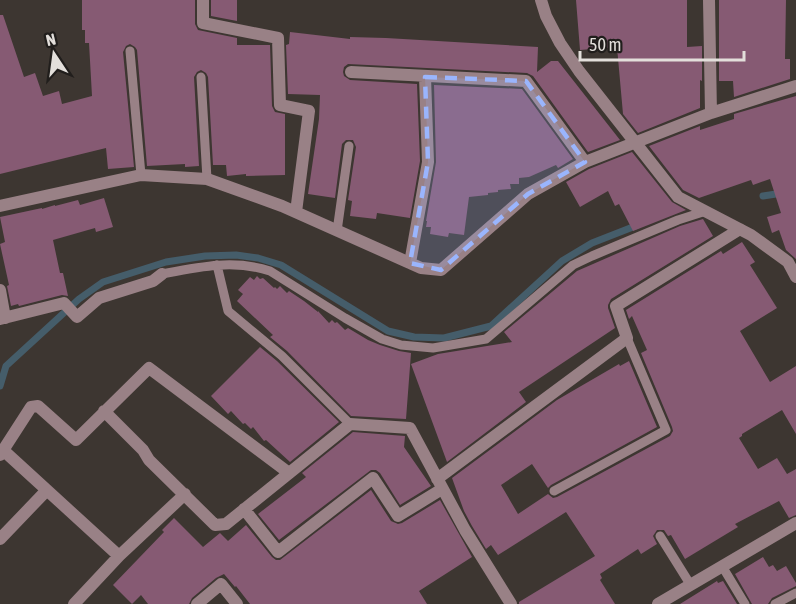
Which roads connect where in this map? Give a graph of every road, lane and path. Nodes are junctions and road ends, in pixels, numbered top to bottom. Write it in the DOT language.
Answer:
graph roads {
  1 [pos="202,0"];
  2 [pos="541,0"];
  3 [pos="709,0"];
  4 [pos="130,51"];
  5 [pos="351,72"];
  6 [pos="201,77"];
  7 [pos="425,77"];
  8 [pos="796,86"];
  9 [pos="711,113"];
  10 [pos="636,142"];
  11 [pos="349,146"];
  12 [pos="585,162"];
  13 [pos="141,175"];
  14 [pos="207,179"];
  15 [pos="0,206"];
  16 [pos="706,211"];
  17 [pos="296,212"];
  18 [pos="740,229"];
  19 [pos="337,231"];
  20 [pos="410,263"];
  21 [pos="217,265"];
  22 [pos="162,274"];
  23 [pos="796,277"];
  24 [pos="0,290"];
  25 [pos="3,319"];
  26 [pos="627,338"];
  27 [pos="104,411"];
  28 [pos="350,424"];
  29 [pos="1,452"];
  30 [pos="289,473"];
  31 [pos="440,484"];
  32 [pos="47,490"];
  33 [pos="554,491"];
  34 [pos="185,494"];
  35 [pos="244,509"];
  36 [pos="796,523"];
  37 [pos="660,536"];
  38 [pos="0,539"];
  39 [pos="119,556"];
  40 [pos="722,566"];
  41 [pos="690,584"];
  42 [pos="796,593"];
  43 [pos="74,604"];
  44 [pos="197,604"];
  45 [pos="237,604"];
  46 [pos="511,604"];
  47 [pos="658,604"];
  48 [pos="745,604"];
  49 [pos="775,604"];
  1 -- 17 [label="street"];
  2 -- 10 [label="street"];
  3 -- 9 [label="street"];
  4 -- 13 [label="lane"];
  5 -- 7 [label="street"];
  6 -- 14 [label="lane"];
  7 -- 12 [label="street"];
  7 -- 20 [label="street"];
  8 -- 9 [label="street"];
  9 -- 10 [label="street"];
  10 -- 12 [label="street"];
  10 -- 16 [label="street"];
  11 -- 19 [label="lane"];
  12 -- 20 [label="street"];
  13 -- 14 [label="street"];
  13 -- 15 [label="street"];
  14 -- 17 [label="street"];
  16 -- 18 [label="street"];
  16 -- 21 [label="lane"];
  17 -- 19 [label="street"];
  18 -- 23 [label="street"];
  18 -- 26 [label="street"];
  19 -- 20 [label="street"];
  21 -- 22 [label="lane"];
  21 -- 28 [label="lane"];
  22 -- 25 [label="street"];
  24 -- 25 [label="street"];
  26 -- 31 [label="street"];
  26 -- 33 [label="lane"];
  27 -- 29 [label="street"];
  27 -- 30 [label="street"];
  27 -- 34 [label="street"];
  28 -- 30 [label="street"];
  28 -- 31 [label="street"];
  29 -- 32 [label="street"];
  30 -- 35 [label="street"];
  31 -- 35 [label="street"];
  31 -- 46 [label="street"];
  32 -- 38 [label="street"];
  32 -- 39 [label="street"];
  34 -- 35 [label="street"];
  34 -- 39 [label="street"];
  36 -- 40 [label="street"];
  37 -- 41 [label="lane"];
  39 -- 43 [label="street"];
  40 -- 41 [label="street"];
  40 -- 48 [label="lane"];
  41 -- 47 [label="street"];
  42 -- 49 [label="lane"];
  44 -- 45 [label="street"];
}
